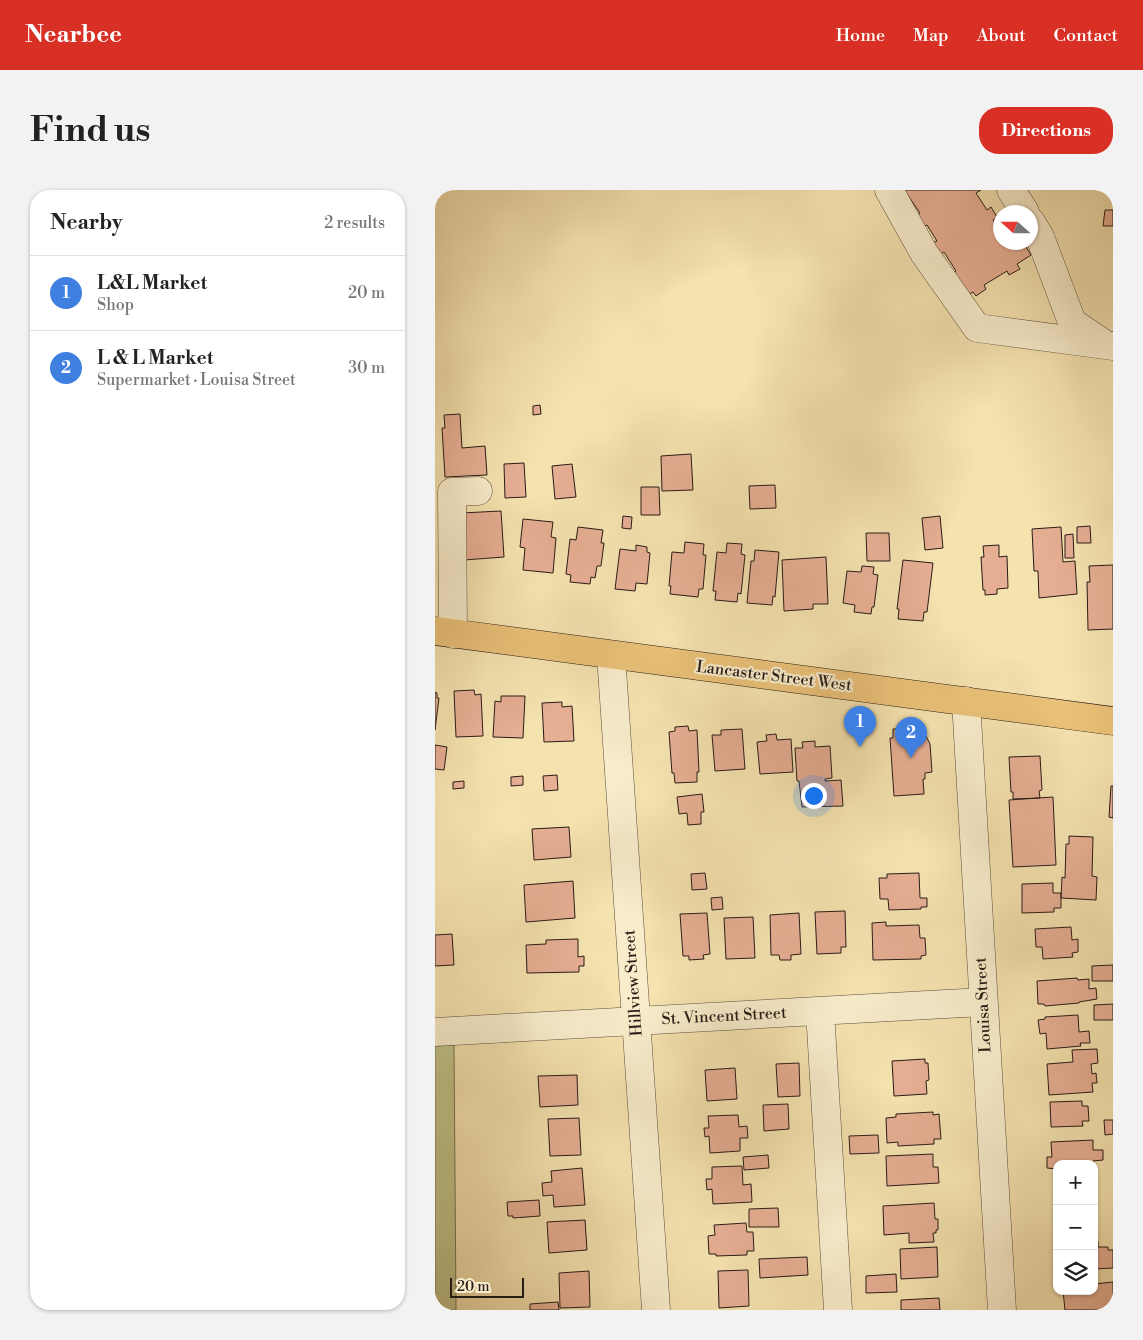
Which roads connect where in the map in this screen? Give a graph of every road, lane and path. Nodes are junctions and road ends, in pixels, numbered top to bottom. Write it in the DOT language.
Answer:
graph roads {
  1 [pos="889,190"];
  2 [pos="1011,190"];
  3 [pos="1021,205"];
  4 [pos="1038,237"];
  5 [pos="1110,346"];
  6 [pos="477,491"];
  7 [pos="444,632"];
  8 [pos="611,655"];
  9 [pos="966,701"];
  10 [pos="1113,721"];
  11 [pos="983,1002"];
  12 [pos="820,1011"];
  13 [pos="635,1021"];
  14 [pos="435,1032"];
  15 [pos="655,1310"];
  16 [pos="838,1310"];
  17 [pos="1002,1310"];
  1 -- 5 [label="street"];
  2 -- 3 [label="street"];
  4 -- 5 [label="street"];
  6 -- 7 [label="street"];
  7 -- 8 [label="main road, Lancaster Street West"];
  8 -- 9 [label="main road, Lancaster Street West"];
  8 -- 13 [label="street, Hillview Street"];
  9 -- 10 [label="main road, Lancaster Street West"];
  9 -- 11 [label="street, Louisa Street"];
  11 -- 12 [label="street, St. Vincent Street"];
  11 -- 17 [label="street, Louisa Street"];
  12 -- 13 [label="street, St. Vincent Street"];
  12 -- 16 [label="street"];
  13 -- 14 [label="street, St. Vincent Street"];
  13 -- 15 [label="street, Hillview Street"];
}
